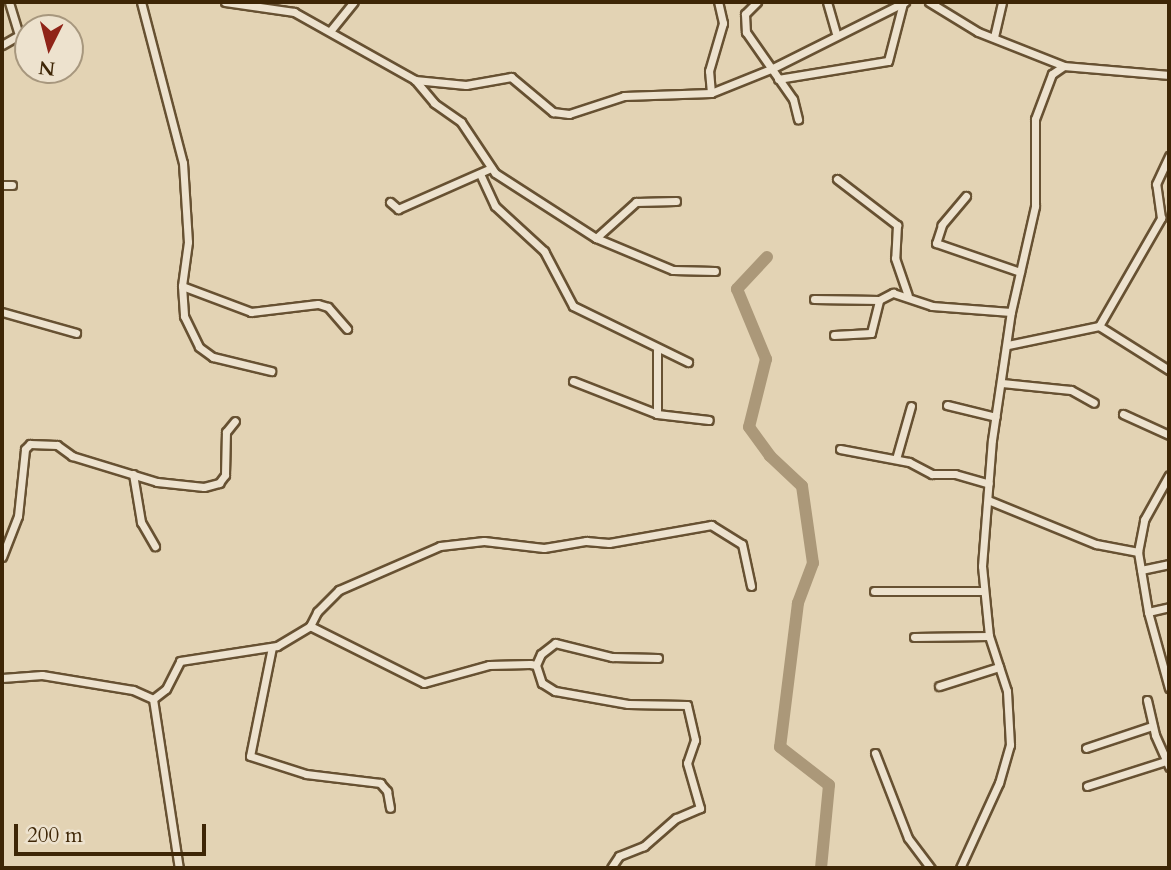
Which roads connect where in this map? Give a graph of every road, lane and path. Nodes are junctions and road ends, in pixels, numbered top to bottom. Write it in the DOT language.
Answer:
graph roads {
  1 [pos="9,2"];
  2 [pos="141,2"];
  3 [pos="225,2"];
  4 [pos="354,2"];
  5 [pos="718,2"];
  6 [pos="757,2"];
  7 [pos="827,2"];
  8 [pos="904,2"];
  9 [pos="929,2"];
  10 [pos="1002,2"];
  11 [pos="331,30"];
  12 [pos="836,33"];
  13 [pos="994,37"];
  14 [pos="2,45"];
  15 [pos="1064,66"];
  16 [pos="771,69"];
  17 [pos="1169,76"];
  18 [pos="778,79"];
  19 [pos="415,80"];
  20 [pos="710,93"];
  21 [pos="798,119"];
  22 [pos="1169,156"];
  23 [pos="491,169"];
  24 [pos="481,176"];
  25 [pos="837,179"];
  26 [pos="2,185"];
  27 [pos="12,185"];
  28 [pos="966,196"];
  29 [pos="676,201"];
  30 [pos="390,202"];
  31 [pos="1161,218"];
  32 [pos="1169,224"];
  33 [pos="596,238"];
  34 [pos="715,271"];
  35 [pos="1020,272"];
  36 [pos="182,286"];
  37 [pos="908,295"];
  38 [pos="814,299"];
  39 [pos="879,300"];
  40 [pos="2,312"];
  41 [pos="1011,312"];
  42 [pos="1099,326"];
  43 [pos="347,329"];
  44 [pos="76,333"];
  45 [pos="834,335"];
  46 [pos="1008,345"];
  47 [pos="657,350"];
  48 [pos="688,362"];
  49 [pos="1169,370"];
  50 [pos="271,371"];
  51 [pos="573,381"];
  52 [pos="1002,383"];
  53 [pos="1094,402"];
  54 [pos="947,405"];
  55 [pos="911,406"];
  56 [pos="657,414"];
  57 [pos="1123,414"];
  58 [pos="996,417"];
  59 [pos="709,420"];
  60 [pos="235,421"];
  61 [pos="1169,435"];
  62 [pos="839,449"];
  63 [pos="896,459"];
  64 [pos="133,474"];
  65 [pos="1169,475"];
  66 [pos="989,484"];
  67 [pos="988,500"];
  68 [pos="155,546"];
  69 [pos="1138,552"];
  70 [pos="2,557"];
  71 [pos="1169,564"];
  72 [pos="1141,570"];
  73 [pos="751,586"];
  74 [pos="874,591"];
  75 [pos="982,591"];
  76 [pos="1169,607"];
  77 [pos="1148,612"];
  78 [pos="310,626"];
  79 [pos="989,636"];
  80 [pos="914,637"];
  81 [pos="272,647"];
  82 [pos="1169,654"];
  83 [pos="657,658"];
  84 [pos="1161,658"];
  85 [pos="536,666"];
  86 [pos="999,667"];
  87 [pos="2,678"];
  88 [pos="939,686"];
  89 [pos="1169,688"];
  90 [pos="153,699"];
  91 [pos="1147,700"];
  92 [pos="1152,726"];
  93 [pos="1086,748"];
  94 [pos="876,753"];
  95 [pos="1168,764"];
  96 [pos="1087,786"];
  97 [pos="390,808"];
  98 [pos="179,868"];
  99 [pos="611,868"];
  100 [pos="931,868"];
  101 [pos="960,868"];
  1 -- 14 [label="street"];
  2 -- 36 [label="street"];
  3 -- 11 [label="street"];
  4 -- 11 [label="street"];
  5 -- 20 [label="street"];
  6 -- 16 [label="street"];
  7 -- 12 [label="street"];
  8 -- 12 [label="street"];
  8 -- 18 [label="street"];
  9 -- 13 [label="street"];
  10 -- 13 [label="street"];
  11 -- 19 [label="street"];
  12 -- 16 [label="street"];
  13 -- 15 [label="street"];
  15 -- 17 [label="street"];
  15 -- 35 [label="street"];
  16 -- 18 [label="street"];
  16 -- 20 [label="street"];
  18 -- 21 [label="street"];
  19 -- 20 [label="street"];
  19 -- 23 [label="street"];
  22 -- 31 [label="street"];
  23 -- 24 [label="street"];
  23 -- 33 [label="street"];
  24 -- 30 [label="street"];
  24 -- 47 [label="street"];
  25 -- 37 [label="street"];
  26 -- 27 [label="street"];
  28 -- 35 [label="street"];
  29 -- 33 [label="street"];
  31 -- 32 [label="street"];
  31 -- 42 [label="street"];
  33 -- 34 [label="street"];
  35 -- 41 [label="street"];
  36 -- 43 [label="street"];
  36 -- 50 [label="street"];
  37 -- 39 [label="street"];
  37 -- 41 [label="street"];
  38 -- 39 [label="street"];
  39 -- 45 [label="street"];
  40 -- 44 [label="street"];
  41 -- 46 [label="street"];
  42 -- 46 [label="street"];
  42 -- 49 [label="street"];
  46 -- 52 [label="street"];
  47 -- 48 [label="street"];
  47 -- 56 [label="street"];
  51 -- 56 [label="street"];
  52 -- 53 [label="street"];
  52 -- 58 [label="street"];
  54 -- 58 [label="street"];
  55 -- 63 [label="street"];
  56 -- 59 [label="street"];
  57 -- 61 [label="street"];
  58 -- 66 [label="street"];
  60 -- 64 [label="street"];
  62 -- 63 [label="street"];
  63 -- 66 [label="street"];
  64 -- 68 [label="street"];
  64 -- 70 [label="street"];
  65 -- 69 [label="street"];
  66 -- 67 [label="street"];
  67 -- 69 [label="street"];
  67 -- 75 [label="street"];
  69 -- 72 [label="street"];
  71 -- 72 [label="street"];
  72 -- 77 [label="street"];
  73 -- 78 [label="street"];
  74 -- 75 [label="street"];
  75 -- 79 [label="street"];
  76 -- 77 [label="street"];
  77 -- 84 [label="street"];
  78 -- 81 [label="street"];
  78 -- 85 [label="street"];
  79 -- 80 [label="street"];
  79 -- 86 [label="street"];
  81 -- 90 [label="street"];
  81 -- 97 [label="street"];
  82 -- 84 [label="street"];
  83 -- 85 [label="street"];
  84 -- 89 [label="street"];
  85 -- 99 [label="street"];
  86 -- 88 [label="street"];
  86 -- 101 [label="street"];
  87 -- 90 [label="street"];
  90 -- 98 [label="street"];
  91 -- 92 [label="street"];
  92 -- 93 [label="street"];
  92 -- 95 [label="street"];
  94 -- 100 [label="street"];
  95 -- 96 [label="street"];
}
